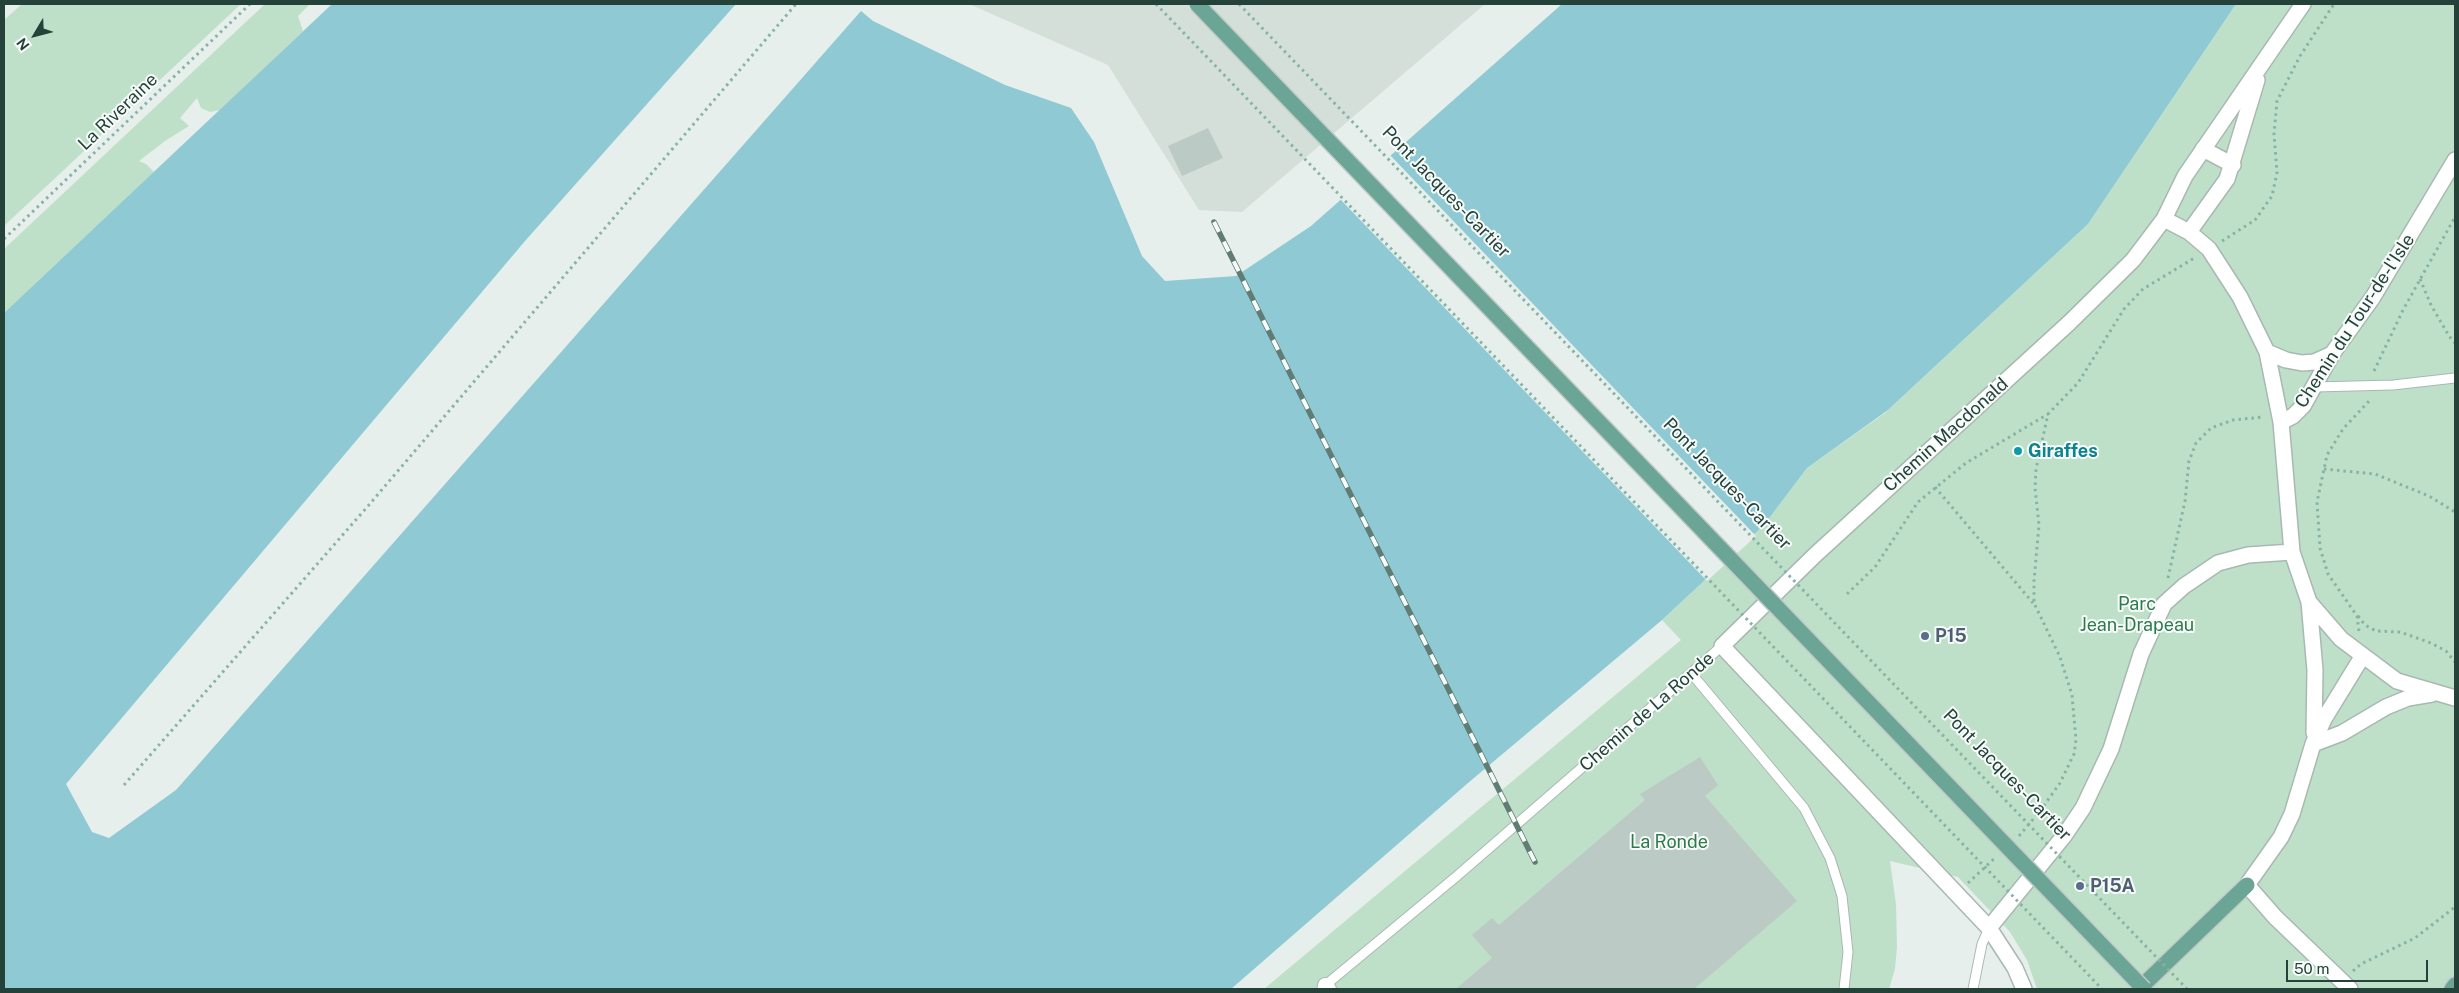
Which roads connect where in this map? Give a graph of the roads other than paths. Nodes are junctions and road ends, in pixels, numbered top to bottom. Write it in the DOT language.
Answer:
graph roads {
  1 [pos="1197,4"];
  2 [pos="2303,4"];
  3 [pos="2261,67"];
  4 [pos="2203,149"];
  5 [pos="2455,160"];
  6 [pos="2233,165"];
  7 [pos="2164,219"];
  8 [pos="2189,232"];
  9 [pos="2267,352"];
  10 [pos="2332,354"];
  11 [pos="2455,378"];
  12 [pos="2315,388"];
  13 [pos="2281,422"];
  14 [pos="2292,552"];
  15 [pos="2309,602"];
  16 [pos="1722,646"];
  17 [pos="2362,657"];
  18 [pos="1691,673"];
  19 [pos="2436,693"];
  20 [pos="2455,698"];
  21 [pos="2313,744"];
  22 [pos="2247,885"];
  23 [pos="1990,928"];
  24 [pos="2455,985"];
  25 [pos="1325,988"];
  26 [pos="1844,989"];
  27 [pos="1973,989"];
  28 [pos="2024,989"];
  29 [pos="2139,989"];
  30 [pos="2144,989"];
  31 [pos="2350,989"];
  32 [pos="2452,989"];
  1 -- 30 [label="main road, bridge"];
  2 -- 3 [label="street, Chemin Macdonald"];
  3 -- 4 [label="street, Chemin Macdonald"];
  3 -- 6 [label="street, Chemin Macdonald"];
  4 -- 6 [label="street"];
  4 -- 7 [label="street, Chemin Macdonald"];
  5 -- 10 [label="street, Chemin du Tour-de-l'Isle"];
  6 -- 8 [label="street, Chemin Macdonald"];
  7 -- 8 [label="street"];
  7 -- 16 [label="street, Chemin Macdonald"];
  8 -- 9 [label="street"];
  9 -- 10 [label="street"];
  9 -- 13 [label="street"];
  10 -- 12 [label="street, Chemin du Tour-de-l'Isle"];
  11 -- 12 [label="lane"];
  12 -- 13 [label="street, Chemin du Tour-de-l'Isle"];
  13 -- 14 [label="street, Chemin du Tour-de-l'Isle"];
  14 -- 15 [label="street, Chemin du Tour-de-l'Isle"];
  14 -- 23 [label="street"];
  15 -- 17 [label="street, Chemin du Tour-de-l'Isle"];
  15 -- 21 [label="street"];
  16 -- 18 [label="lane, Chemin de La Ronde"];
  16 -- 23 [label="street, Chemin de La Ronde"];
  17 -- 19 [label="street, Chemin du Tour-de-l'Isle"];
  17 -- 21 [label="street"];
  18 -- 25 [label="lane, Chemin de La Ronde"];
  18 -- 26 [label="lane"];
  19 -- 20 [label="street, Chemin du Tour-de-l'Isle"];
  19 -- 21 [label="street"];
  21 -- 22 [label="street"];
  22 -- 29 [label="main road"];
  22 -- 31 [label="street"];
  23 -- 27 [label="lane"];
  23 -- 28 [label="street, Chemin de La Ronde"];
  24 -- 32 [label="main road"];
}
